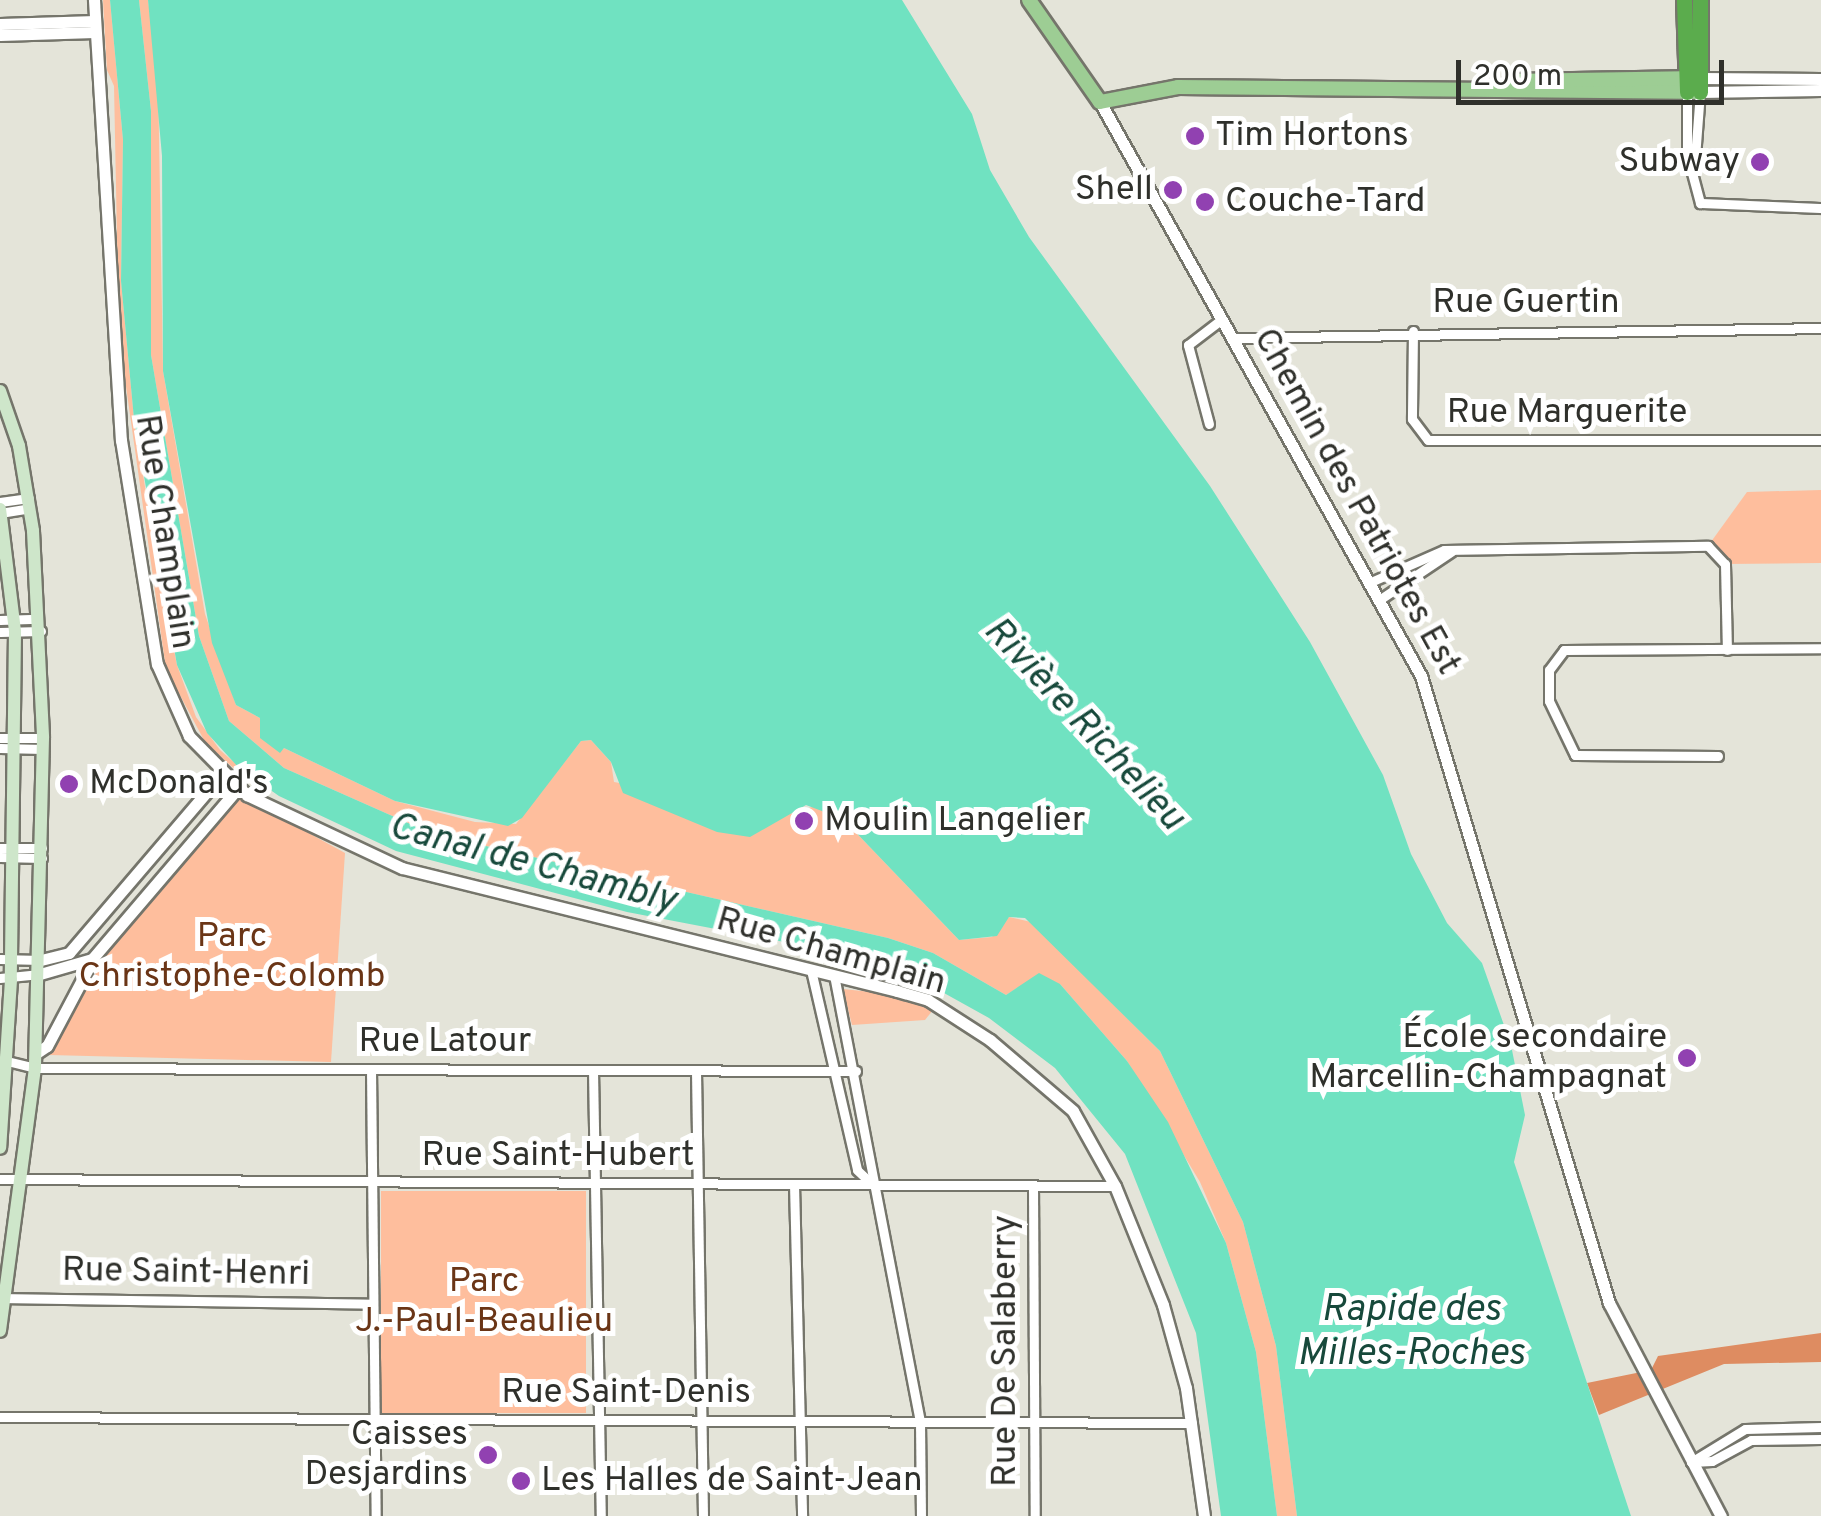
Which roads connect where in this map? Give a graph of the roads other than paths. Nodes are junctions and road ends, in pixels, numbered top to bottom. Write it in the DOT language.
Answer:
graph roads {
  1 [pos="94,0"];
  2 [pos="1029,0"];
  3 [pos="1684,0"];
  4 [pos="1700,0"];
  5 [pos="0,24"];
  6 [pos="95,27"];
  7 [pos="0,35"];
  8 [pos="1821,79"];
  9 [pos="1693,85"];
  10 [pos="1821,90"];
  11 [pos="1100,102"];
  12 [pos="1821,208"];
  13 [pos="1222,319"];
  14 [pos="1821,328"];
  15 [pos="1413,331"];
  16 [pos="1233,338"];
  17 [pos="0,391"];
  18 [pos="1209,424"];
  19 [pos="1821,440"];
  20 [pos="30,503"];
  21 [pos="0,509"];
  22 [pos="1452,551"];
  23 [pos="1373,581"];
  24 [pos="1382,598"];
  25 [pos="10,624"];
  26 [pos="41,625"];
  27 [pos="0,632"];
  28 [pos="1821,648"];
  29 [pos="1727,650"];
  30 [pos="7,743"];
  31 [pos="43,743"];
  32 [pos="1718,756"];
  33 [pos="222,774"];
  34 [pos="238,788"];
  35 [pos="6,852"];
  36 [pos="42,853"];
  37 [pos="143,865"];
  38 [pos="156,878"];
  39 [pos="6,959"];
  40 [pos="92,959"];
  41 [pos="41,967"];
  42 [pos="812,970"];
  43 [pos="834,975"];
  44 [pos="6,978"];
  45 [pos="4,1060"];
  46 [pos="35,1061"];
  47 [pos="372,1069"];
  48 [pos="593,1070"];
  49 [pos="696,1071"];
  50 [pos="838,1072"];
  51 [pos="856,1072"];
  52 [pos="3,1077"];
  53 [pos="0,1148"];
  54 [pos="0,1179"];
  55 [pos="24,1179"];
  56 [pos="370,1183"];
  57 [pos="595,1183"];
  58 [pos="698,1184"];
  59 [pos="794,1184"];
  60 [pos="873,1185"];
  61 [pos="1033,1186"];
  62 [pos="1115,1186"];
  63 [pos="3,1298"];
  64 [pos="370,1304"];
  65 [pos="0,1331"];
  66 [pos="0,1417"];
  67 [pos="599,1420"];
  68 [pos="702,1421"];
  69 [pos="800,1421"];
  70 [pos="374,1422"];
  71 [pos="920,1422"];
  72 [pos="1033,1423"];
  73 [pos="1192,1423"];
  74 [pos="1821,1428"];
  75 [pos="1821,1439"];
  76 [pos="1691,1462"];
  77 [pos="376,1516"];
  78 [pos="601,1516"];
  79 [pos="703,1516"];
  80 [pos="802,1516"];
  81 [pos="922,1516"];
  82 [pos="1035,1516"];
  83 [pos="1204,1516"];
  84 [pos="1721,1516"];
  1 -- 6 [label="street, Rue Champlain"];
  2 -- 11 [label="main road, Chemin des Patriotes Est"];
  3 -- 9 [label="highway"];
  4 -- 9 [label="highway"];
  5 -- 6 [label="street"];
  6 -- 7 [label="street"];
  6 -- 33 [label="street, Rue Champlain"];
  8 -- 9 [label="street"];
  9 -- 10 [label="street"];
  9 -- 11 [label="main road"];
  9 -- 12 [label="street"];
  11 -- 13 [label="street, Chemin des Patriotes Est"];
  13 -- 16 [label="street, Chemin des Patriotes Est"];
  13 -- 18 [label="street"];
  14 -- 15 [label="street, Rue Guertin"];
  15 -- 16 [label="street, Rue Guertin"];
  15 -- 19 [label="street, Rue Marguerite"];
  16 -- 23 [label="street, Chemin des Patriotes Est"];
  17 -- 20 [label="main road"];
  20 -- 21 [label="street"];
  20 -- 26 [label="main road"];
  21 -- 25 [label="main road"];
  22 -- 23 [label="street"];
  22 -- 24 [label="street"];
  22 -- 29 [label="street"];
  23 -- 24 [label="street, Chemin des Patriotes Est"];
  24 -- 76 [label="street, Chemin des Patriotes Est"];
  25 -- 26 [label="street"];
  25 -- 27 [label="street"];
  25 -- 30 [label="main road"];
  26 -- 31 [label="main road"];
  28 -- 29 [label="street"];
  29 -- 32 [label="street"];
  30 -- 31 [label="street"];
  30 -- 35 [label="main road"];
  31 -- 36 [label="main road"];
  33 -- 34 [label="street, Rue Champlain"];
  33 -- 37 [label="street"];
  34 -- 38 [label="street"];
  34 -- 42 [label="street, Rue Champlain"];
  35 -- 36 [label="street"];
  35 -- 39 [label="main road"];
  36 -- 41 [label="main road"];
  37 -- 38 [label="street"];
  37 -- 41 [label="street"];
  38 -- 40 [label="street"];
  39 -- 41 [label="street"];
  39 -- 44 [label="main road"];
  40 -- 41 [label="street"];
  40 -- 46 [label="street"];
  41 -- 44 [label="street"];
  41 -- 46 [label="main road"];
  42 -- 43 [label="street, Rue Champlain"];
  42 -- 50 [label="street"];
  43 -- 51 [label="street"];
  43 -- 62 [label="street, Rue Champlain"];
  44 -- 45 [label="main road"];
  45 -- 46 [label="street, Rue Latour"];
  45 -- 52 [label="main road"];
  46 -- 47 [label="street, Rue Latour"];
  46 -- 52 [label="street, Rue Latour"];
  46 -- 55 [label="main road"];
  47 -- 48 [label="street, Rue Latour"];
  47 -- 56 [label="street"];
  48 -- 49 [label="street, Rue Latour"];
  48 -- 57 [label="street"];
  49 -- 50 [label="street, Rue Latour"];
  49 -- 58 [label="street"];
  50 -- 51 [label="street, Rue Latour"];
  50 -- 60 [label="street"];
  51 -- 60 [label="street"];
  52 -- 53 [label="main road"];
  54 -- 55 [label="street, Rue Saint-Hubert"];
  55 -- 56 [label="street, Rue Saint-Hubert"];
  55 -- 63 [label="main road"];
  56 -- 57 [label="street, Rue Saint-Hubert"];
  56 -- 64 [label="street"];
  57 -- 58 [label="street, Rue Saint-Hubert"];
  57 -- 67 [label="street"];
  58 -- 59 [label="street, Rue Saint-Hubert"];
  58 -- 68 [label="street"];
  59 -- 60 [label="street, Rue Saint-Hubert"];
  59 -- 69 [label="street"];
  60 -- 61 [label="street, Rue Saint-Hubert"];
  60 -- 71 [label="street"];
  61 -- 62 [label="street, Rue Saint-Hubert"];
  61 -- 72 [label="street, Rue De Salaberry"];
  62 -- 73 [label="street, Rue Champlain"];
  63 -- 64 [label="street, Rue Saint-Henri"];
  63 -- 65 [label="main road"];
  64 -- 70 [label="street"];
  66 -- 70 [label="street, Rue Saint-Denis"];
  67 -- 68 [label="street, Rue Saint-Denis"];
  67 -- 70 [label="street, Rue Saint-Denis"];
  67 -- 78 [label="street"];
  68 -- 69 [label="street, Rue Saint-Denis"];
  68 -- 79 [label="street"];
  69 -- 71 [label="street, Rue Saint-Denis"];
  69 -- 80 [label="street"];
  70 -- 77 [label="street"];
  71 -- 72 [label="street, Rue Saint-Denis"];
  71 -- 81 [label="street"];
  72 -- 73 [label="street, Rue Saint-Denis"];
  72 -- 82 [label="street, Rue De Salaberry"];
  73 -- 83 [label="street, Rue Champlain"];
  74 -- 76 [label="street"];
  75 -- 76 [label="street"];
  76 -- 84 [label="street, Chemin des Patriotes Est"];
}
